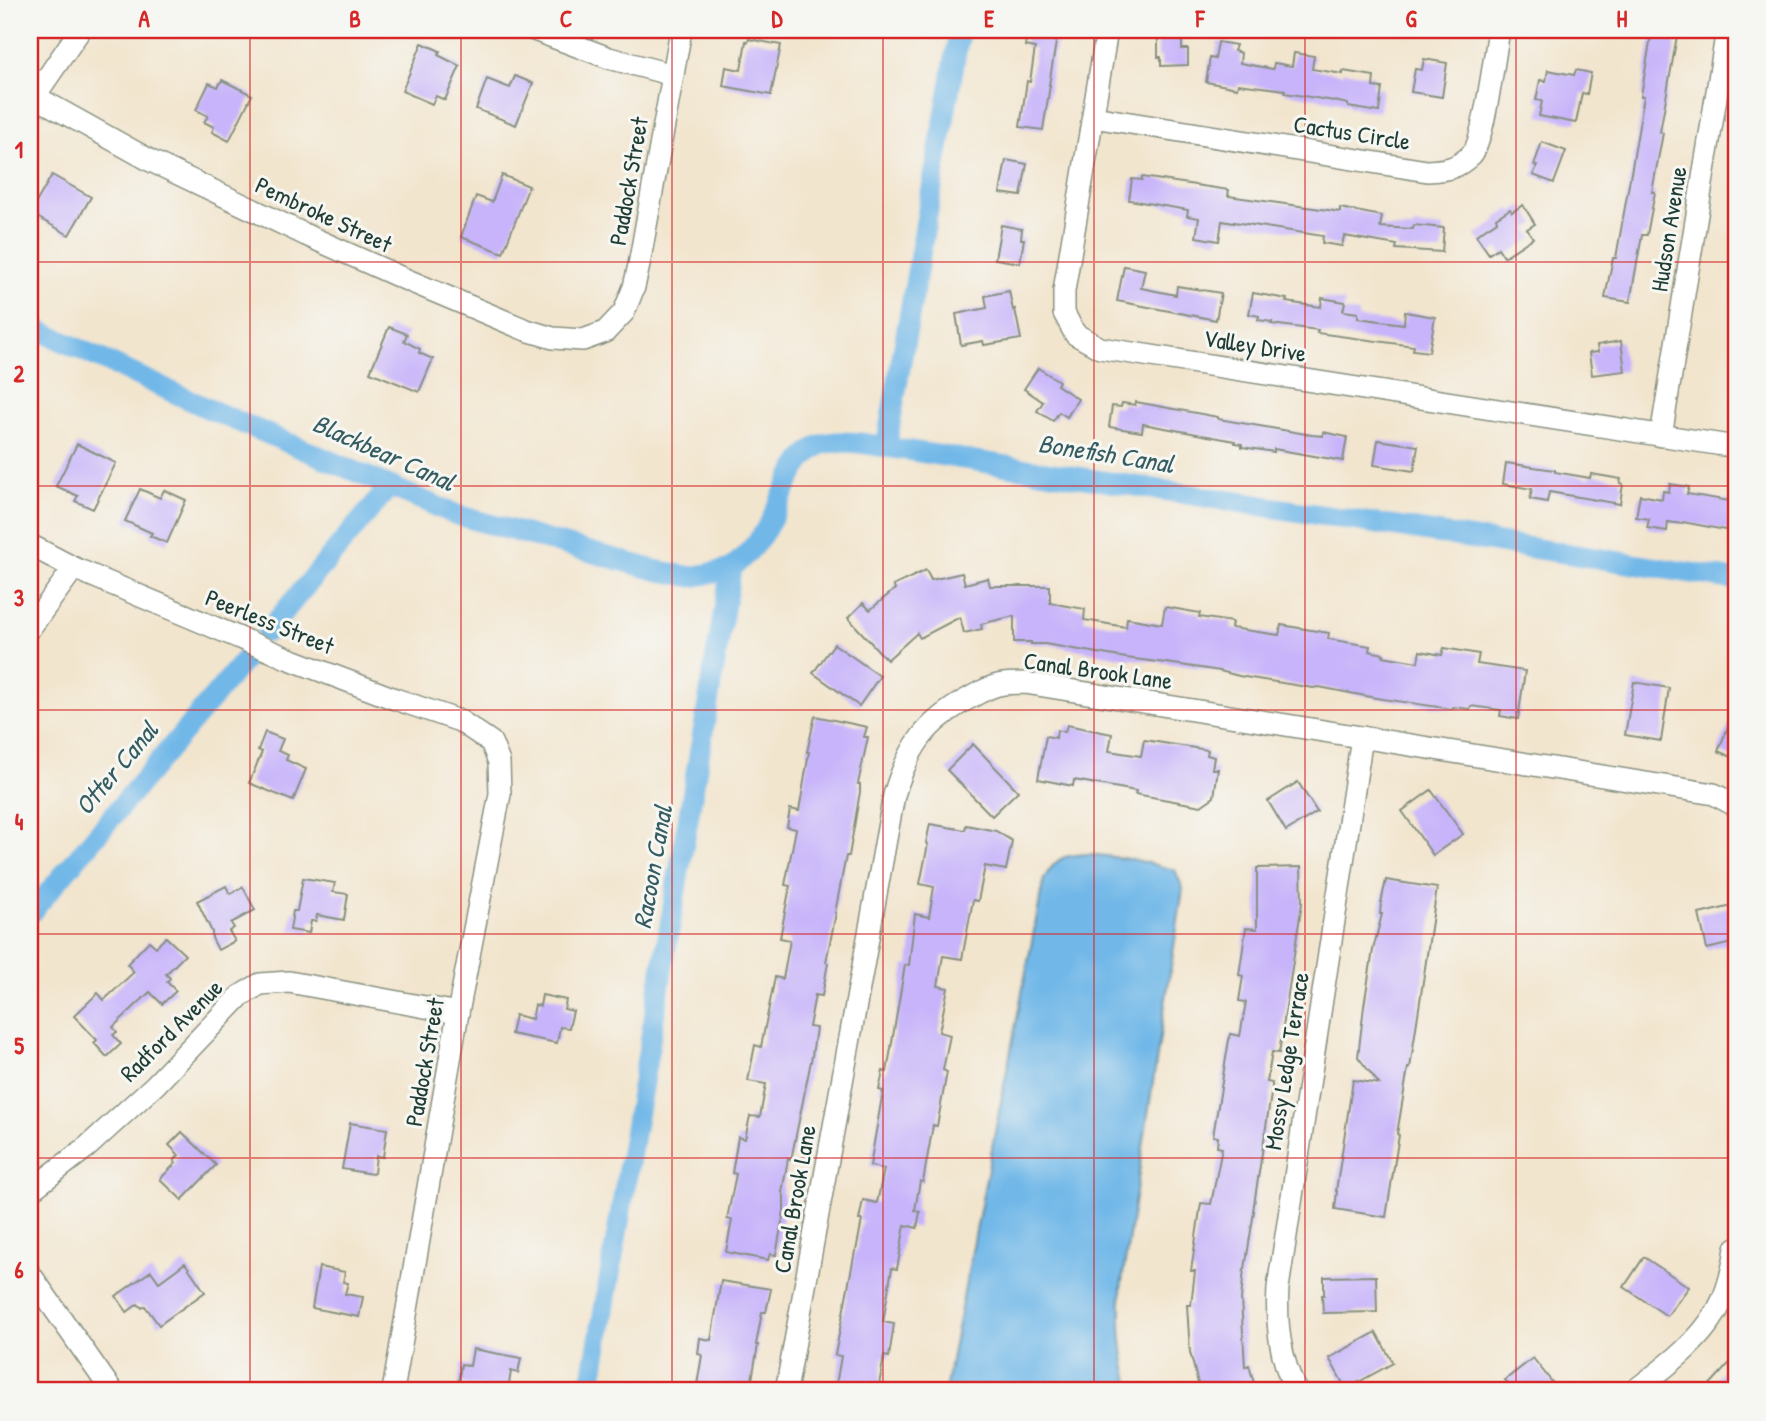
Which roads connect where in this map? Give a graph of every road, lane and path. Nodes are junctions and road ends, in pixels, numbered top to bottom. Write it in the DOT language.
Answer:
graph roads {
  1 [pos="80,30"];
  2 [pos="534,30"];
  3 [pos="681,30"];
  4 [pos="1107,30"];
  5 [pos="1499,30"];
  6 [pos="1727,30"];
  7 [pos="673,75"];
  8 [pos="32,100"];
  9 [pos="1093,117"];
  10 [pos="605,332"];
  11 [pos="1661,436"];
  12 [pos="1736,447"];
  13 [pos="30,545"];
  14 [pos="74,568"];
  15 [pos="30,628"];
  16 [pos="1363,737"];
  17 [pos="491,742"];
  18 [pos="1736,806"];
  19 [pos="458,1013"];
  20 [pos="30,1191"];
  21 [pos="1736,1248"];
  22 [pos="30,1274"];
  23 [pos="112,1391"];
  24 [pos="393,1391"];
  25 [pos="786,1391"];
  26 [pos="1296,1391"];
  27 [pos="1634,1391"];
  1 -- 8 [label="street"];
  2 -- 7 [label="street"];
  3 -- 7 [label="street, Paddock Street"];
  4 -- 9 [label="street, Valley Drive"];
  5 -- 9 [label="street, Cactus Circle"];
  6 -- 11 [label="street, Hudson Avenue"];
  7 -- 10 [label="street, Paddock Street"];
  8 -- 10 [label="street, Pembroke Street"];
  9 -- 11 [label="street, Valley Drive"];
  11 -- 12 [label="street, Valley Drive"];
  13 -- 14 [label="street, Peerless Street"];
  14 -- 15 [label="street"];
  14 -- 17 [label="street, Peerless Street"];
  16 -- 18 [label="street, Canal Brook Lane"];
  16 -- 25 [label="street, Canal Brook Lane"];
  16 -- 26 [label="street, Mossy Ledge Terrace"];
  17 -- 19 [label="street, Paddock Street"];
  19 -- 20 [label="street, Radford Avenue"];
  19 -- 24 [label="street, Paddock Street"];
  21 -- 27 [label="street"];
  22 -- 23 [label="street"];
}
